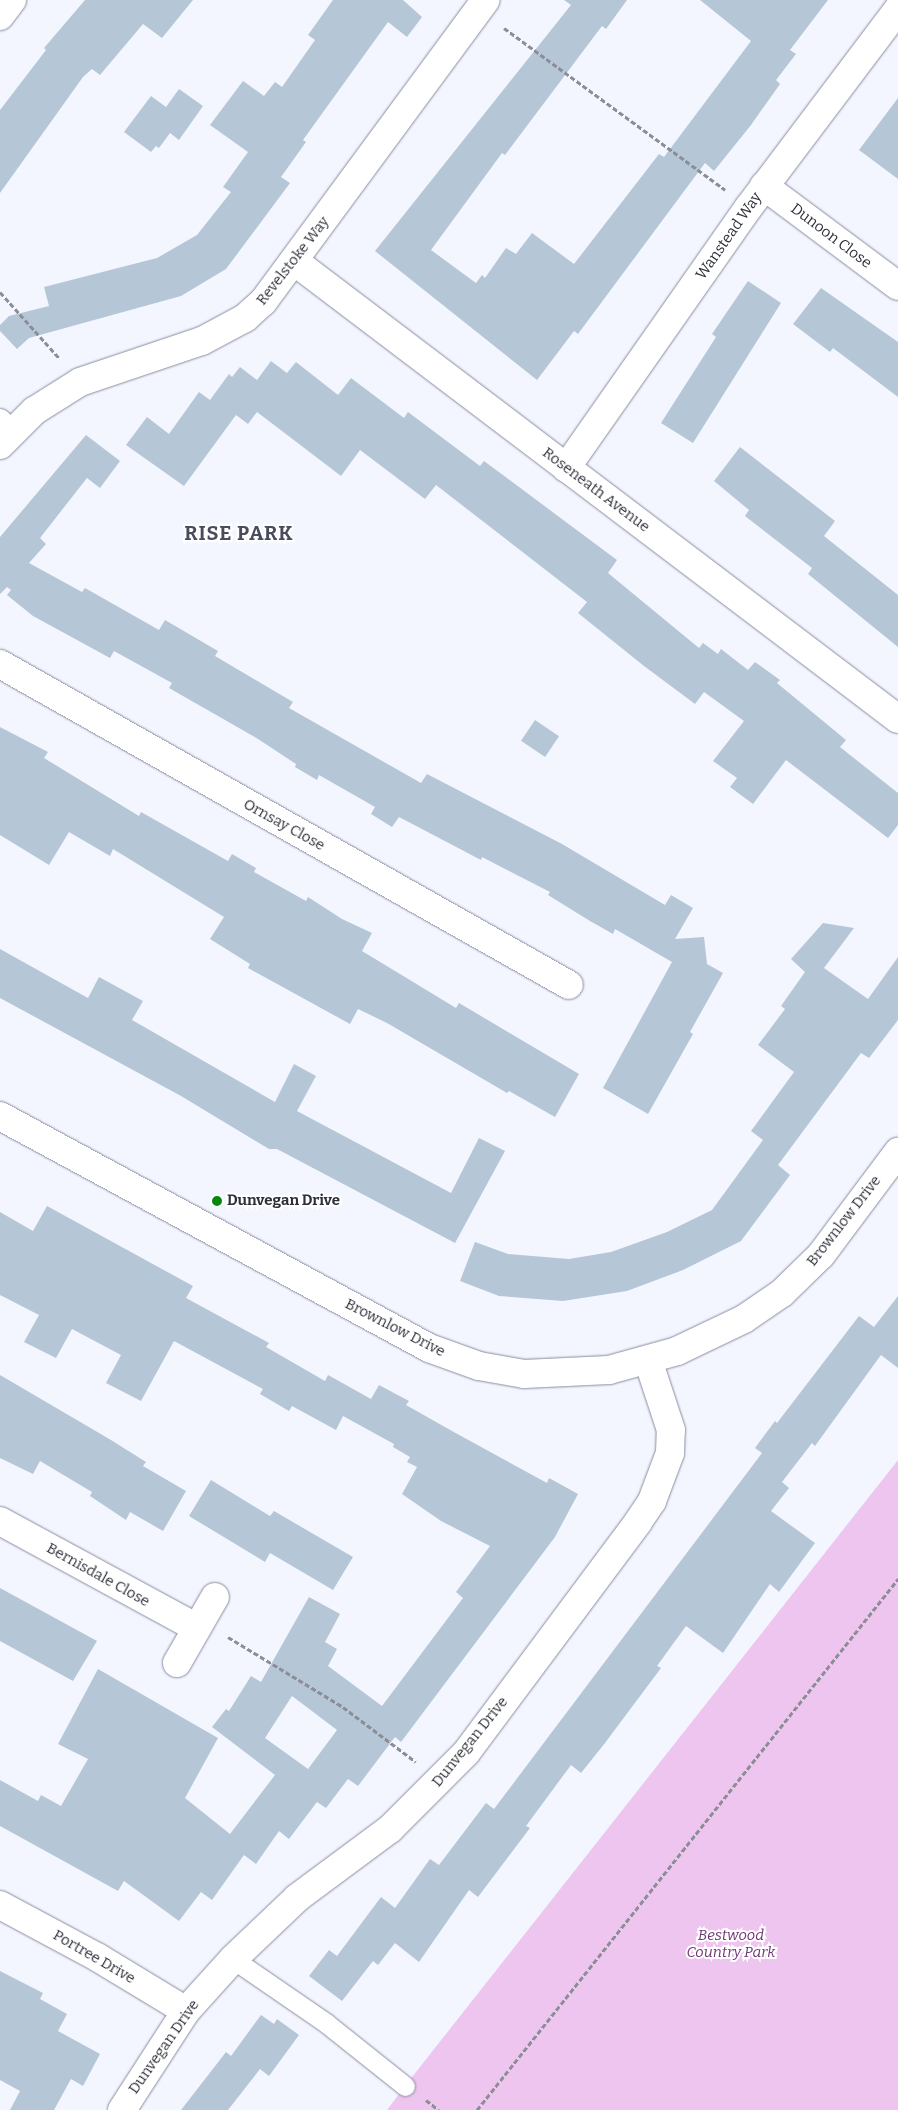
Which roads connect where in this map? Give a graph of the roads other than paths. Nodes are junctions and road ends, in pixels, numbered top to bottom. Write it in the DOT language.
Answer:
graph roads {
  1 [pos="12,0"];
  2 [pos="483,5"];
  3 [pos="898,9"];
  4 [pos="0,16"];
  5 [pos="757,197"];
  6 [pos="294,261"];
  7 [pos="898,286"];
  8 [pos="4,431"];
  9 [pos="566,468"];
  10 [pos="0,664"];
  11 [pos="898,719"];
  12 [pos="569,985"];
  13 [pos="0,1116"];
  14 [pos="898,1152"];
  15 [pos="648,1360"];
  16 [pos="0,1521"];
  17 [pos="215,1597"];
  18 [pos="197,1628"];
  19 [pos="177,1663"];
  20 [pos="0,1905"];
  21 [pos="233,1959"];
  22 [pos="186,2011"];
  23 [pos="405,2086"];
  24 [pos="122,2110"];
  1 -- 4 [label="street"];
  2 -- 6 [label="street, Revelstoke Way"];
  3 -- 5 [label="street, Wanstead Way"];
  5 -- 7 [label="street, Dunoon Close"];
  5 -- 9 [label="street, Wanstead Way"];
  6 -- 8 [label="street, Revelstoke Way"];
  6 -- 9 [label="street, Roseneath Avenue"];
  9 -- 11 [label="street, Roseneath Avenue"];
  10 -- 12 [label="street, Ornsay Close"];
  13 -- 15 [label="street, Brownlow Drive"];
  14 -- 15 [label="street, Brownlow Drive"];
  15 -- 21 [label="street, Dunvegan Drive"];
  16 -- 18 [label="street, Bernisdale Close"];
  17 -- 18 [label="street"];
  18 -- 19 [label="street"];
  20 -- 22 [label="street, Portree Drive"];
  21 -- 22 [label="street, Dunvegan Drive"];
  21 -- 23 [label="lane"];
  22 -- 24 [label="street, Dunvegan Drive"];
}
